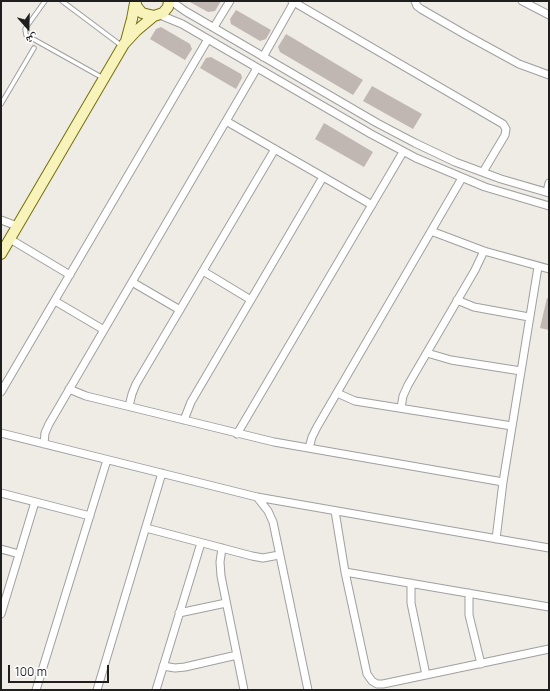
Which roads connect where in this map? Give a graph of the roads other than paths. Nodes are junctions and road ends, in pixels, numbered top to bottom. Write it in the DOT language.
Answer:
graph roads {
  1 [pos="45,1"];
  2 [pos="62,1"];
  3 [pos="170,1"];
  4 [pos="230,1"];
  5 [pos="415,1"];
  6 [pos="522,1"];
  7 [pos="135,2"];
  8 [pos="293,2"];
  9 [pos="549,14"];
  10 [pos="157,16"];
  11 [pos="198,18"];
  12 [pos="214,27"];
  13 [pos="192,29"];
  14 [pos="208,39"];
  15 [pos="124,45"];
  16 [pos="34,48"];
  17 [pos="263,57"];
  18 [pos="257,68"];
  19 [pos="549,75"];
  20 [pos="104,79"];
  21 [pos="1,94"];
  22 [pos="7,94"];
  23 [pos="1,104"];
  24 [pos="226,121"];
  25 [pos="275,149"];
  26 [pos="403,152"];
  27 [pos="483,172"];
  28 [pos="323,177"];
  29 [pos="462,178"];
  30 [pos="549,183"];
  31 [pos="516,184"];
  32 [pos="548,193"];
  33 [pos="512,195"];
  34 [pos="372,205"];
  35 [pos="549,206"];
  36 [pos="1,220"];
  37 [pos="17,226"];
  38 [pos="431,232"];
  39 [pos="10,239"];
  40 [pos="484,251"];
  41 [pos="1,254"];
  42 [pos="538,267"];
  43 [pos="549,269"];
  44 [pos="203,271"];
  45 [pos="70,275"];
  46 [pos="132,282"];
  47 [pos="251,300"];
  48 [pos="458,300"];
  49 [pos="55,301"];
  50 [pos="180,310"];
  51 [pos="529,317"];
  52 [pos="104,330"];
  53 [pos="427,353"];
  54 [pos="521,370"];
  55 [pos="69,389"];
  56 [pos="1,392"];
  57 [pos="337,393"];
  58 [pos="129,406"];
  59 [pos="401,408"];
  60 [pos="184,420"];
  61 [pos="512,426"];
  62 [pos="1,433"];
  63 [pos="237,434"];
  64 [pos="44,444"];
  65 [pos="309,448"];
  66 [pos="107,460"];
  67 [pos="162,473"];
  68 [pos="503,482"];
  69 [pos="1,493"];
  70 [pos="257,497"];
  71 [pos="35,502"];
  72 [pos="335,511"];
  73 [pos="90,516"];
  74 [pos="146,528"];
  75 [pos="496,539"];
  76 [pos="201,543"];
  77 [pos="222,548"];
  78 [pos="549,548"];
  79 [pos="1,549"];
  80 [pos="19,554"];
  81 [pos="279,555"];
  82 [pos="345,572"];
  83 [pos="411,583"];
  84 [pos="469,594"];
  85 [pos="226,603"];
  86 [pos="549,607"];
  87 [pos="179,613"];
  88 [pos="1,614"];
  89 [pos="549,650"];
  90 [pos="237,655"];
  91 [pos="481,664"];
  92 [pos="163,666"];
  93 [pos="426,675"];
  94 [pos="36,690"];
  95 [pos="97,690"];
  96 [pos="156,690"];
  97 [pos="244,690"];
  98 [pos="308,690"];
  1 -- 20 [label="lane"];
  2 -- 15 [label="lane"];
  3 -- 10 [label="street"];
  3 -- 11 [label="street"];
  4 -- 12 [label="street"];
  5 -- 19 [label="street"];
  6 -- 9 [label="street"];
  7 -- 10 [label="street"];
  7 -- 15 [label="street"];
  8 -- 17 [label="street"];
  8 -- 27 [label="street"];
  10 -- 13 [label="street"];
  10 -- 15 [label="street"];
  11 -- 12 [label="street"];
  11 -- 13 [label="street"];
  12 -- 17 [label="street"];
  13 -- 14 [label="street"];
  14 -- 18 [label="street"];
  14 -- 45 [label="street"];
  15 -- 20 [label="street"];
  16 -- 22 [label="lane"];
  17 -- 27 [label="street"];
  18 -- 24 [label="street"];
  18 -- 26 [label="street"];
  20 -- 37 [label="street"];
  21 -- 22 [label="lane"];
  22 -- 23 [label="lane"];
  24 -- 25 [label="street"];
  24 -- 46 [label="street"];
  25 -- 28 [label="street"];
  25 -- 44 [label="street"];
  26 -- 29 [label="street"];
  26 -- 34 [label="street"];
  27 -- 31 [label="street"];
  28 -- 34 [label="street"];
  28 -- 47 [label="street"];
  29 -- 33 [label="street"];
  29 -- 38 [label="street"];
  30 -- 32 [label="street"];
  31 -- 32 [label="street"];
  31 -- 33 [label="street"];
  33 -- 35 [label="street"];
  34 -- 63 [label="street"];
  36 -- 37 [label="street"];
  37 -- 39 [label="street"];
  38 -- 40 [label="street"];
  38 -- 57 [label="street"];
  39 -- 41 [label="street"];
  39 -- 45 [label="street"];
  40 -- 42 [label="street"];
  40 -- 48 [label="street"];
  42 -- 43 [label="street"];
  42 -- 51 [label="street"];
  44 -- 47 [label="street"];
  44 -- 50 [label="street"];
  45 -- 49 [label="street"];
  46 -- 50 [label="street"];
  46 -- 52 [label="street"];
  47 -- 60 [label="street"];
  48 -- 51 [label="street"];
  48 -- 53 [label="street"];
  49 -- 52 [label="street"];
  49 -- 56 [label="street"];
  50 -- 58 [label="street"];
  51 -- 54 [label="street"];
  52 -- 55 [label="street"];
  53 -- 54 [label="street"];
  53 -- 59 [label="street"];
  54 -- 61 [label="street"];
  55 -- 58 [label="street"];
  55 -- 64 [label="street"];
  57 -- 59 [label="street"];
  57 -- 65 [label="street"];
  58 -- 60 [label="street"];
  59 -- 61 [label="street"];
  60 -- 63 [label="street"];
  61 -- 68 [label="street"];
  62 -- 64 [label="street"];
  63 -- 65 [label="street"];
  64 -- 66 [label="street"];
  65 -- 68 [label="street"];
  66 -- 67 [label="street"];
  66 -- 73 [label="street"];
  67 -- 70 [label="street"];
  67 -- 74 [label="street"];
  68 -- 75 [label="street"];
  69 -- 71 [label="street"];
  70 -- 72 [label="street"];
  70 -- 81 [label="street"];
  71 -- 73 [label="street"];
  71 -- 80 [label="street"];
  72 -- 75 [label="street"];
  72 -- 82 [label="street"];
  73 -- 94 [label="street"];
  74 -- 76 [label="street"];
  74 -- 95 [label="street"];
  75 -- 78 [label="street"];
  76 -- 77 [label="street"];
  76 -- 87 [label="street"];
  77 -- 81 [label="street"];
  77 -- 85 [label="street"];
  79 -- 80 [label="street"];
  80 -- 88 [label="street"];
  81 -- 98 [label="street"];
  82 -- 83 [label="street"];
  82 -- 93 [label="street"];
  83 -- 84 [label="street"];
  83 -- 93 [label="street"];
  84 -- 86 [label="street"];
  84 -- 91 [label="street"];
  85 -- 87 [label="street"];
  85 -- 90 [label="street"];
  87 -- 92 [label="street"];
  89 -- 91 [label="street"];
  90 -- 92 [label="street"];
  90 -- 97 [label="street"];
  91 -- 93 [label="street"];
  92 -- 96 [label="street"];
}
